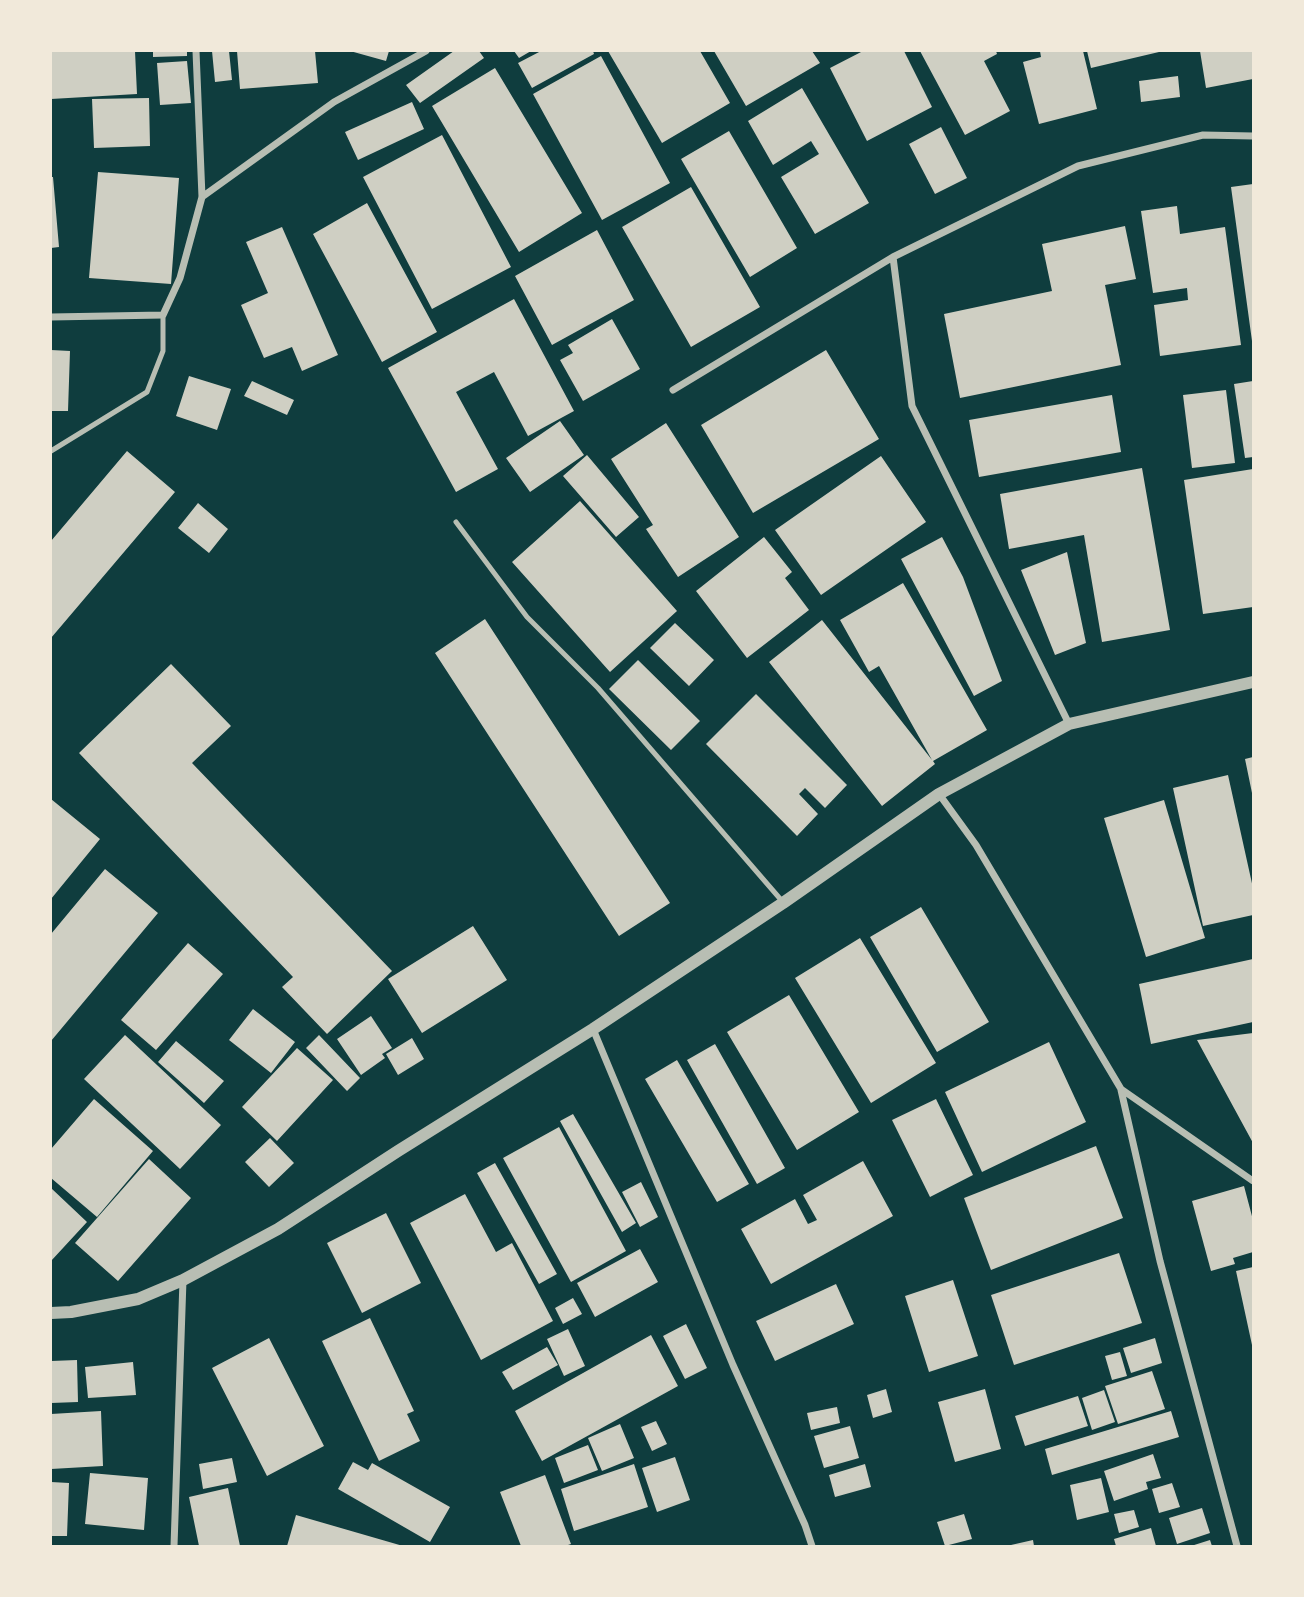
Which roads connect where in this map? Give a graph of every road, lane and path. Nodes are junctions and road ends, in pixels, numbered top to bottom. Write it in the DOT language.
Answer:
graph roads {
  1 [pos="196,51"];
  2 [pos="426,51"];
  3 [pos="1253,136"];
  4 [pos="202,197"];
  5 [pos="893,257"];
  6 [pos="163,315"];
  7 [pos="51,317"];
  8 [pos="673,390"];
  9 [pos="51,451"];
  10 [pos="456,522"];
  11 [pos="1253,682"];
  12 [pos="1069,724"];
  13 [pos="939,794"];
  14 [pos="783,903"];
  15 [pos="593,1029"];
  16 [pos="1121,1089"];
  17 [pos="1253,1181"];
  18 [pos="183,1280"];
  19 [pos="51,1313"];
  20 [pos="174,1546"];
  21 [pos="812,1546"];
  22 [pos="1237,1546"];
  1 -- 4 [label="street"];
  2 -- 4 [label="street"];
  3 -- 5 [label="street"];
  4 -- 6 [label="street"];
  5 -- 8 [label="street"];
  5 -- 12 [label="street"];
  6 -- 7 [label="street"];
  6 -- 9 [label="lane"];
  10 -- 14 [label="lane"];
  11 -- 12 [label="street"];
  12 -- 13 [label="street"];
  13 -- 14 [label="street"];
  13 -- 16 [label="street"];
  14 -- 15 [label="street"];
  15 -- 18 [label="street"];
  15 -- 21 [label="street"];
  16 -- 17 [label="street"];
  16 -- 22 [label="street"];
  18 -- 19 [label="street"];
  18 -- 20 [label="street"];
}
